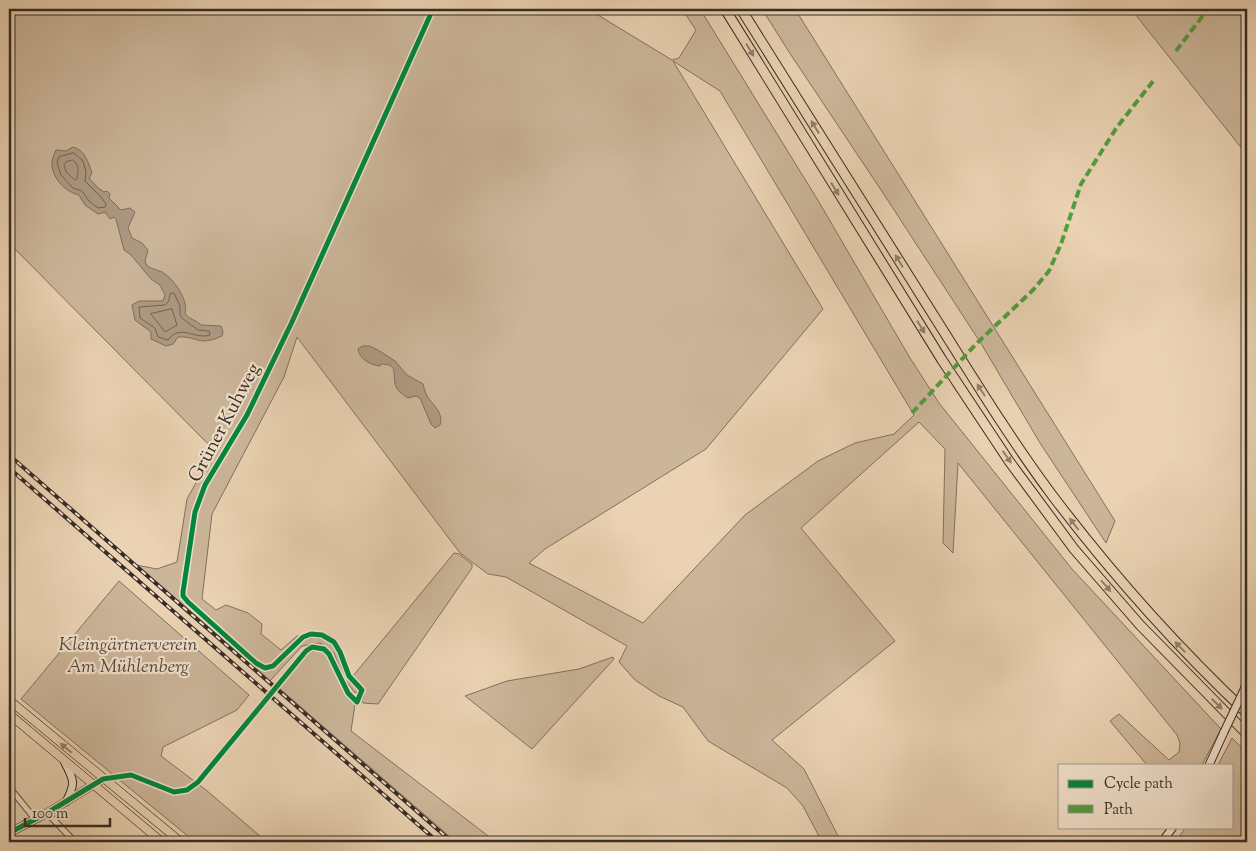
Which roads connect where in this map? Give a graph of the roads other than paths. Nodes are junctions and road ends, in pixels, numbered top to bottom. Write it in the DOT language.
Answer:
graph roads {
  1 [pos="433,9"];
  2 [pos="725,9"];
  3 [pos="741,9"];
  4 [pos="1247,682"];
  5 [pos="9,700"];
  6 [pos="1247,713"];
  7 [pos="9,714"];
  8 [pos="1247,734"];
  9 [pos="64,761"];
  10 [pos="1209,764"];
  11 [pos="103,779"];
  12 [pos="93,785"];
  13 [pos="9,787"];
  14 [pos="66,802"];
  15 [pos="48,813"];
  16 [pos="35,819"];
  17 [pos="1172,828"];
  18 [pos="9,832"];
  19 [pos="75,842"];
  20 [pos="162,842"];
  21 [pos="180,842"];
  22 [pos="1162,842"];
  1 -- 11 [label="street, Grüner Kuhweg, bridge"];
  2 -- 8 [label="highway, one-way"];
  6 -- 3 [label="highway, one-way"];
  4 -- 10 [label="street, bridge"];
  11 -- 5 [label="main road, one-way"];
  7 -- 9 [label="main road"];
  9 -- 12 [label="main road"];
  9 -- 14 [label="street"];
  11 -- 12 [label="street"];
  11 -- 21 [label="main road"];
  12 -- 14 [label="street"];
  12 -- 20 [label="main road"];
  13 -- 16 [label="street"];
  14 -- 15 [label="street"];
  15 -- 16 [label="street"];
  15 -- 19 [label="street"];
  16 -- 18 [label="street"];
  17 -- 22 [label="street"];
}
